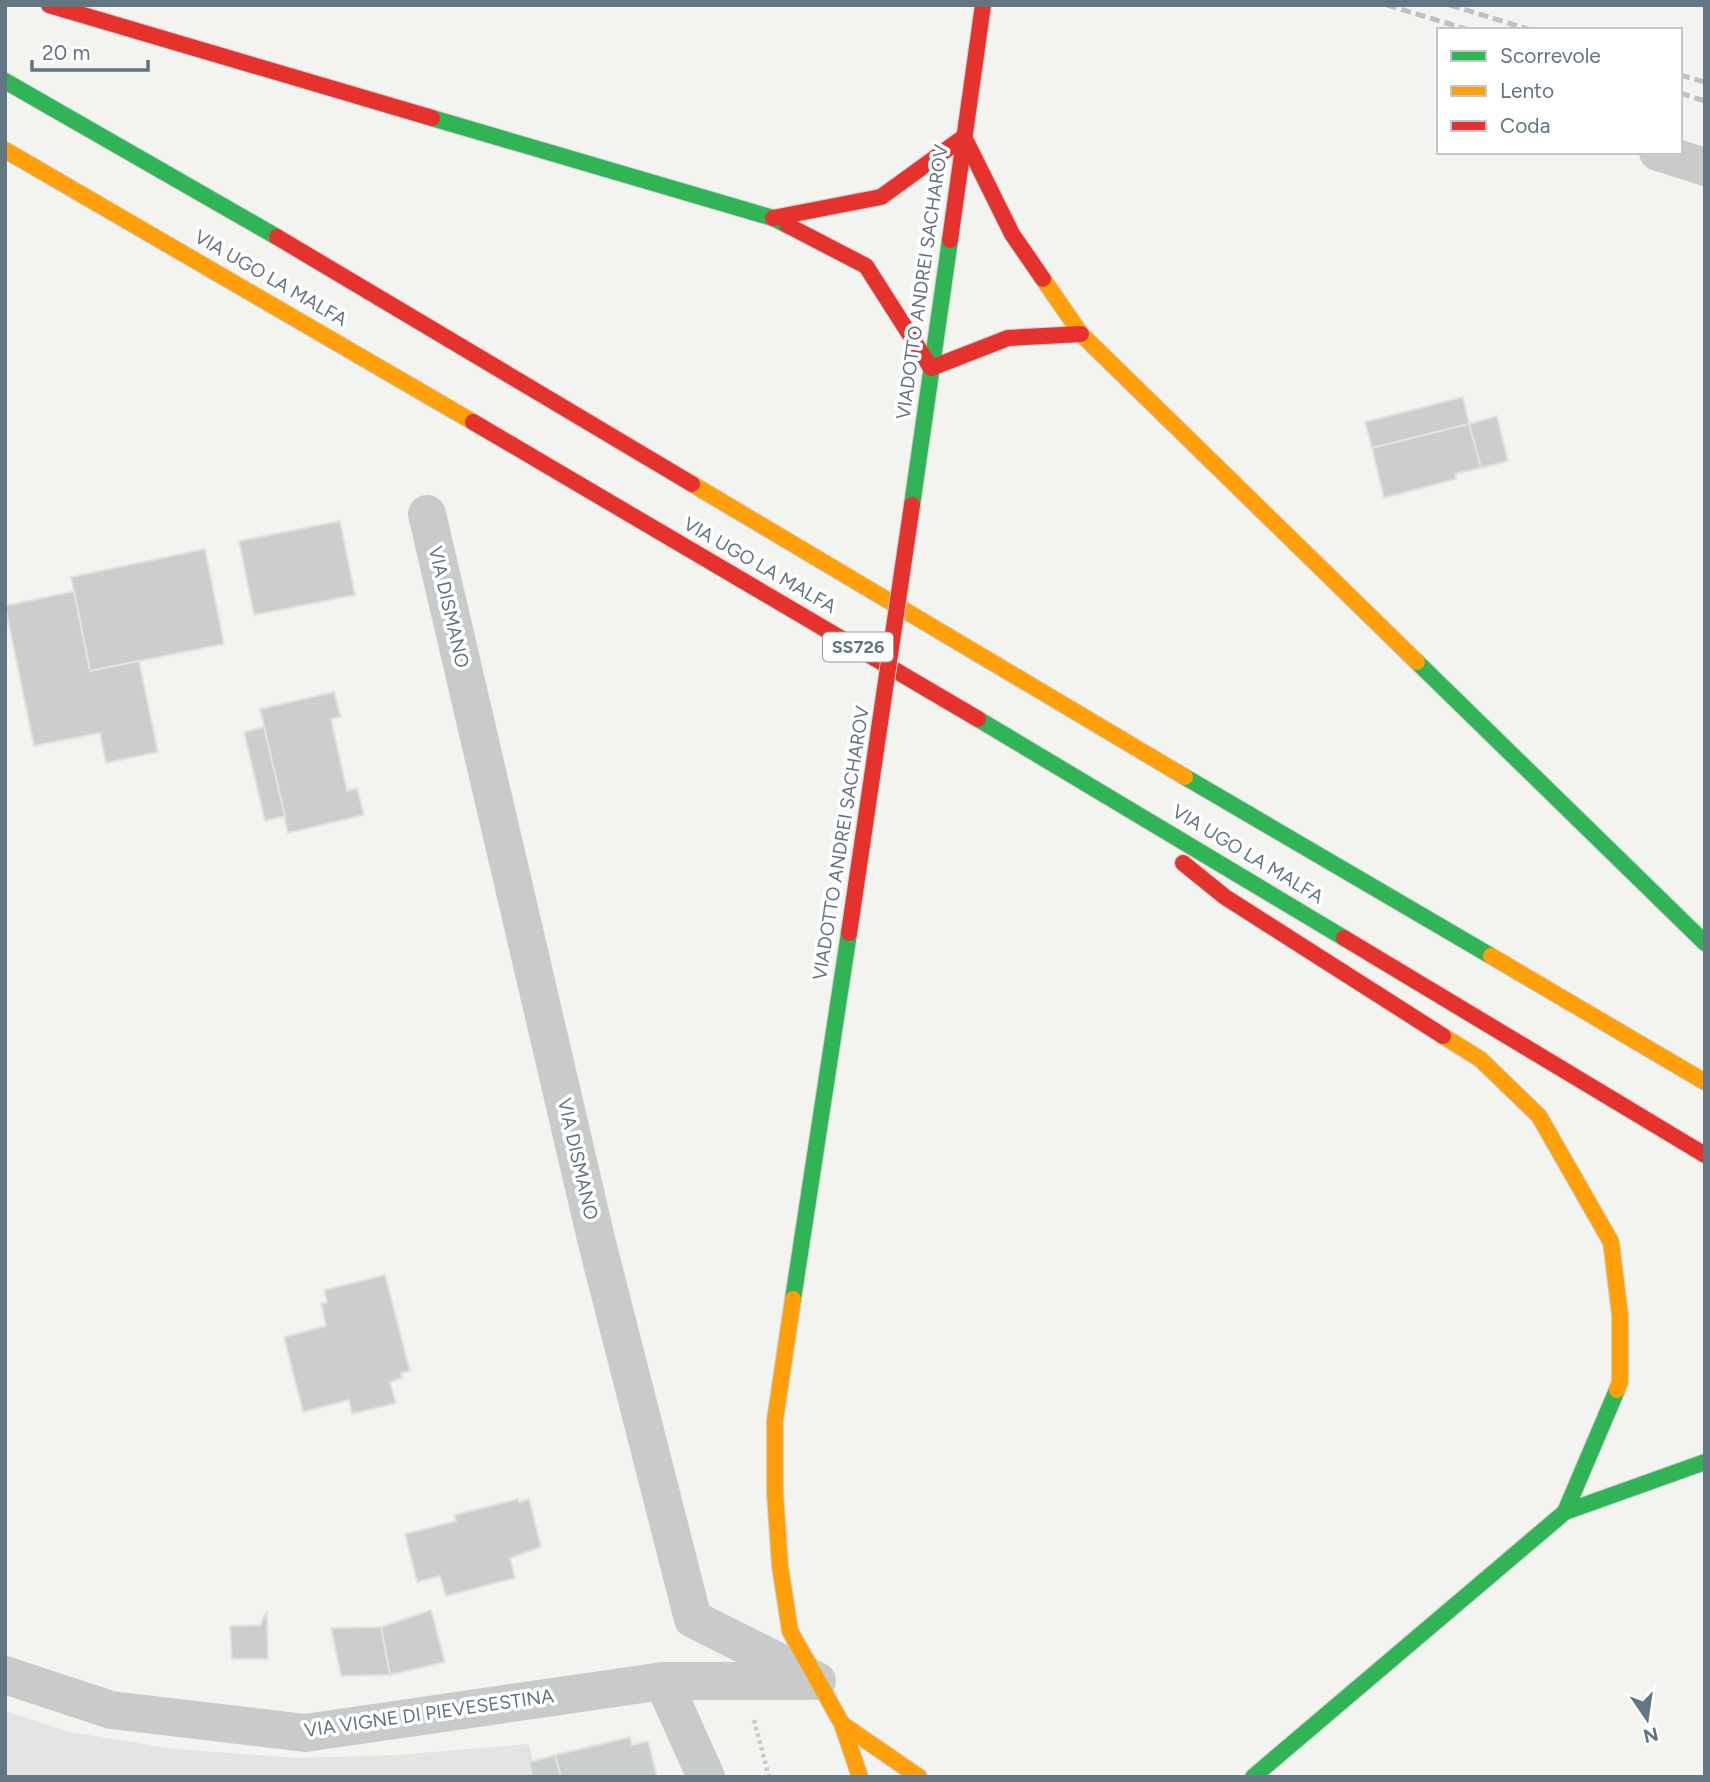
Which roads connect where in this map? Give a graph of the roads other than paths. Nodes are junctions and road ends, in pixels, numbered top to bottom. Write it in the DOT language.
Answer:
graph roads {
  1 [pos="49,5"];
  2 [pos="983,5"];
  3 [pos="5,81"];
  4 [pos="964,136"];
  5 [pos="5,150"];
  6 [pos="1664,154"];
  7 [pos="1705,167"];
  8 [pos="774,218"];
  9 [pos="1081,334"];
  10 [pos="931,368"];
  11 [pos="427,514"];
  12 [pos="1073,773"];
  13 [pos="1705,943"];
  14 [pos="1705,1082"];
  15 [pos="1705,1155"];
  16 [pos="1705,1462"];
  17 [pos="1565,1512"];
  18 [pos="5,1675"];
  19 [pos="663,1681"];
  20 [pos="817,1681"];
  21 [pos="842,1724"];
  22 [pos="706,1777"];
  23 [pos="860,1777"];
  24 [pos="919,1777"];
  25 [pos="1253,1777"];
  1 -- 8 [label="main road"];
  2 -- 4 [label="main road, VIADOTTO ANDREI SACHAROV"];
  3 -- 14 [label="main road, VIA UGO LA MALFA / SS726"];
  4 -- 8 [label="main road"];
  4 -- 9 [label="main road"];
  4 -- 10 [label="main road, VIADOTTO ANDREI SACHAROV"];
  5 -- 12 [label="main road, VIA UGO LA MALFA / SS726"];
  6 -- 7 [label="street"];
  8 -- 10 [label="main road"];
  9 -- 10 [label="main road"];
  9 -- 13 [label="main road"];
  10 -- 20 [label="main road, VIADOTTO ANDREI SACHAROV, bridge"];
  11 -- 20 [label="street, VIA DISMANO"];
  12 -- 15 [label="main road, VIA UGO LA MALFA / SS726"];
  12 -- 17 [label="main road"];
  16 -- 17 [label="main road"];
  17 -- 25 [label="main road"];
  18 -- 19 [label="street, VIA VIGNE DI PIEVESESTINA"];
  19 -- 20 [label="street, VIA VIGNE DI PIEVESESTINA"];
  19 -- 22 [label="street"];
  20 -- 21 [label="main road"];
  21 -- 23 [label="main road"];
  21 -- 24 [label="main road"];
}
